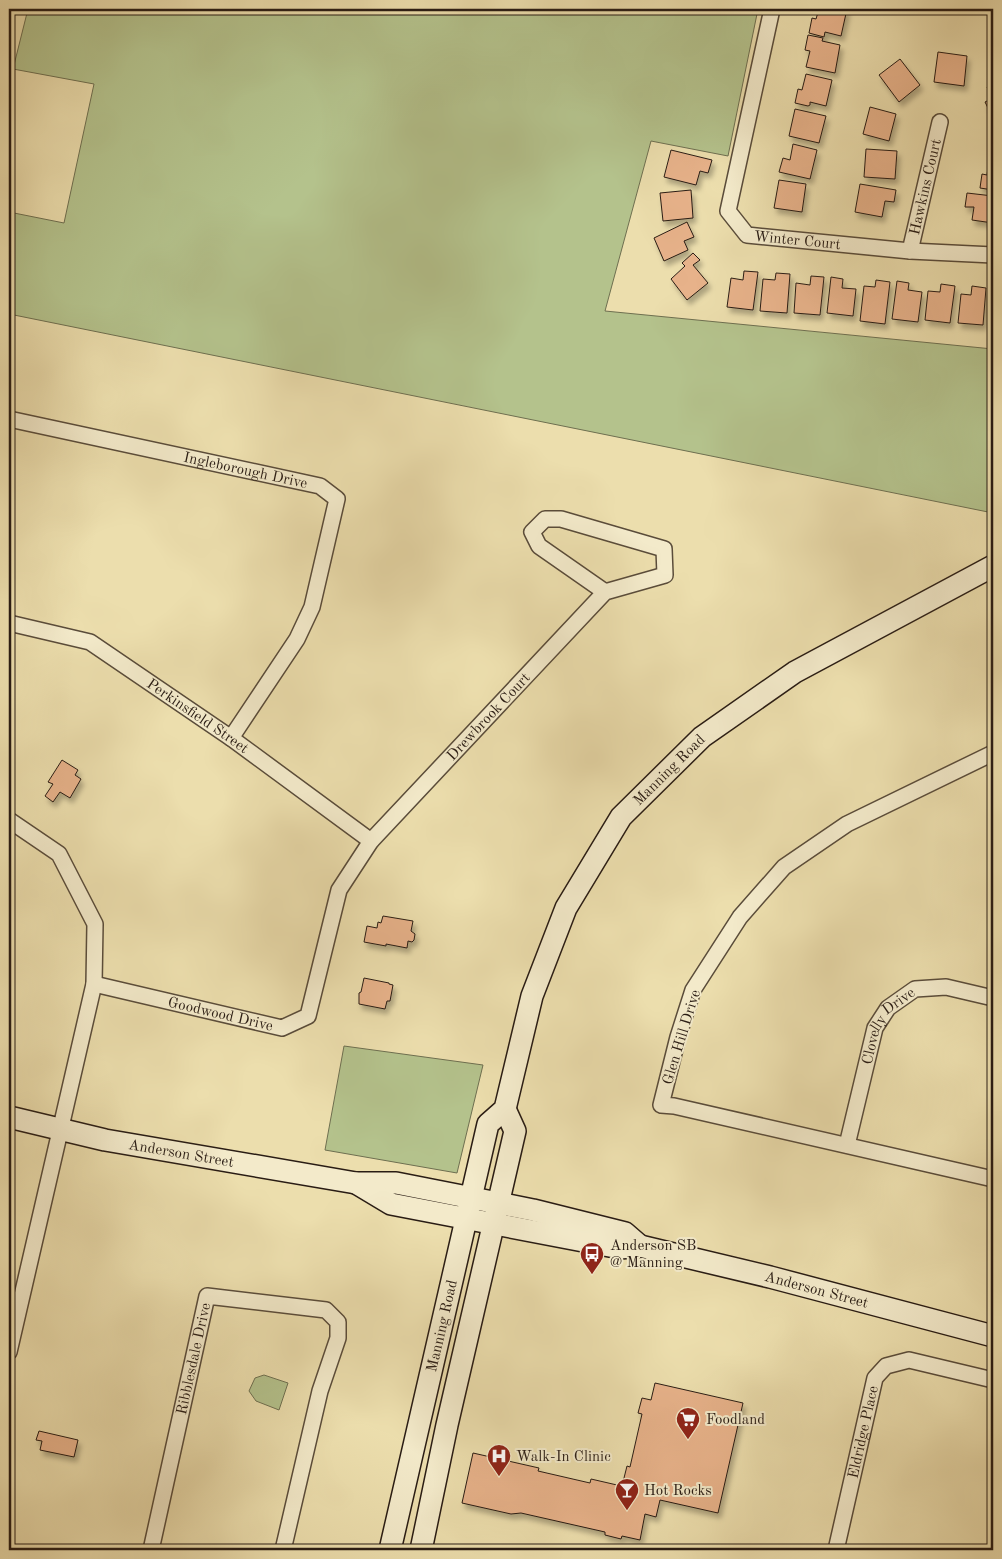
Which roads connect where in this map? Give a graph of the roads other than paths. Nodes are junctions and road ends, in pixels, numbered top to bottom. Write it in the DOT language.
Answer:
graph roads {
  1 [pos="772,9"];
  2 [pos="940,122"];
  3 [pos="910,251"];
  4 [pos="993,255"];
  5 [pos="9,419"];
  6 [pos="993,566"];
  7 [pos="605,592"];
  8 [pos="9,623"];
  9 [pos="231,738"];
  10 [pos="993,753"];
  11 [pos="9,820"];
  12 [pos="371,842"];
  13 [pos="94,984"];
  14 [pos="993,998"];
  15 [pos="506,1109"];
  16 [pos="9,1117"];
  17 [pos="61,1128"];
  18 [pos="847,1145"];
  19 [pos="993,1179"];
  20 [pos="356,1183"];
  21 [pos="470,1198"];
  22 [pos="498,1203"];
  23 [pos="466,1219"];
  24 [pos="493,1225"];
  25 [pos="640,1246"];
  26 [pos="14,1307"];
  27 [pos="993,1336"];
  28 [pos="9,1352"];
  29 [pos="993,1380"];
  30 [pos="151,1550"];
  31 [pos="283,1550"];
  32 [pos="390,1550"];
  33 [pos="421,1550"];
  34 [pos="836,1550"];
  1 -- 3 [label="street, Winter Court"];
  2 -- 3 [label="street, Hawkins Court"];
  3 -- 4 [label="street, Winter Court"];
  5 -- 9 [label="street, Ingleborough Drive"];
  6 -- 15 [label="main road, Manning Road"];
  7 -- 7 [label="street"];
  7 -- 12 [label="street, Drewbrook Court"];
  8 -- 9 [label="street, Perkinsfield Street"];
  9 -- 12 [label="street, Perkinsfield Street"];
  10 -- 18 [label="street, Glen Hill Drive"];
  11 -- 13 [label="street"];
  12 -- 13 [label="street, Goodwood Drive"];
  13 -- 17 [label="street"];
  14 -- 18 [label="street, Clovelly Drive"];
  15 -- 21 [label="main road, Manning Road"];
  15 -- 22 [label="main road, Manning Road"];
  16 -- 17 [label="main road, Anderson Street"];
  17 -- 20 [label="main road, Anderson Street"];
  17 -- 26 [label="street"];
  18 -- 19 [label="street, Glen Hill Drive"];
  20 -- 21 [label="main road, Anderson Street"];
  20 -- 23 [label="main road, Anderson Street"];
  21 -- 22 [label="main road, Anderson Street"];
  21 -- 23 [label="main road, Manning Road"];
  22 -- 24 [label="main road, Manning Road"];
  22 -- 25 [label="main road, Anderson Street"];
  23 -- 24 [label="main road, Anderson Street"];
  23 -- 32 [label="main road, Manning Road"];
  24 -- 25 [label="main road, Anderson Street"];
  24 -- 33 [label="main road, Manning Road"];
  25 -- 27 [label="main road, Anderson Street"];
  26 -- 28 [label="street"];
  29 -- 34 [label="street, Eldridge Place"];
  30 -- 31 [label="street, Ribblesdale Drive"];
}
